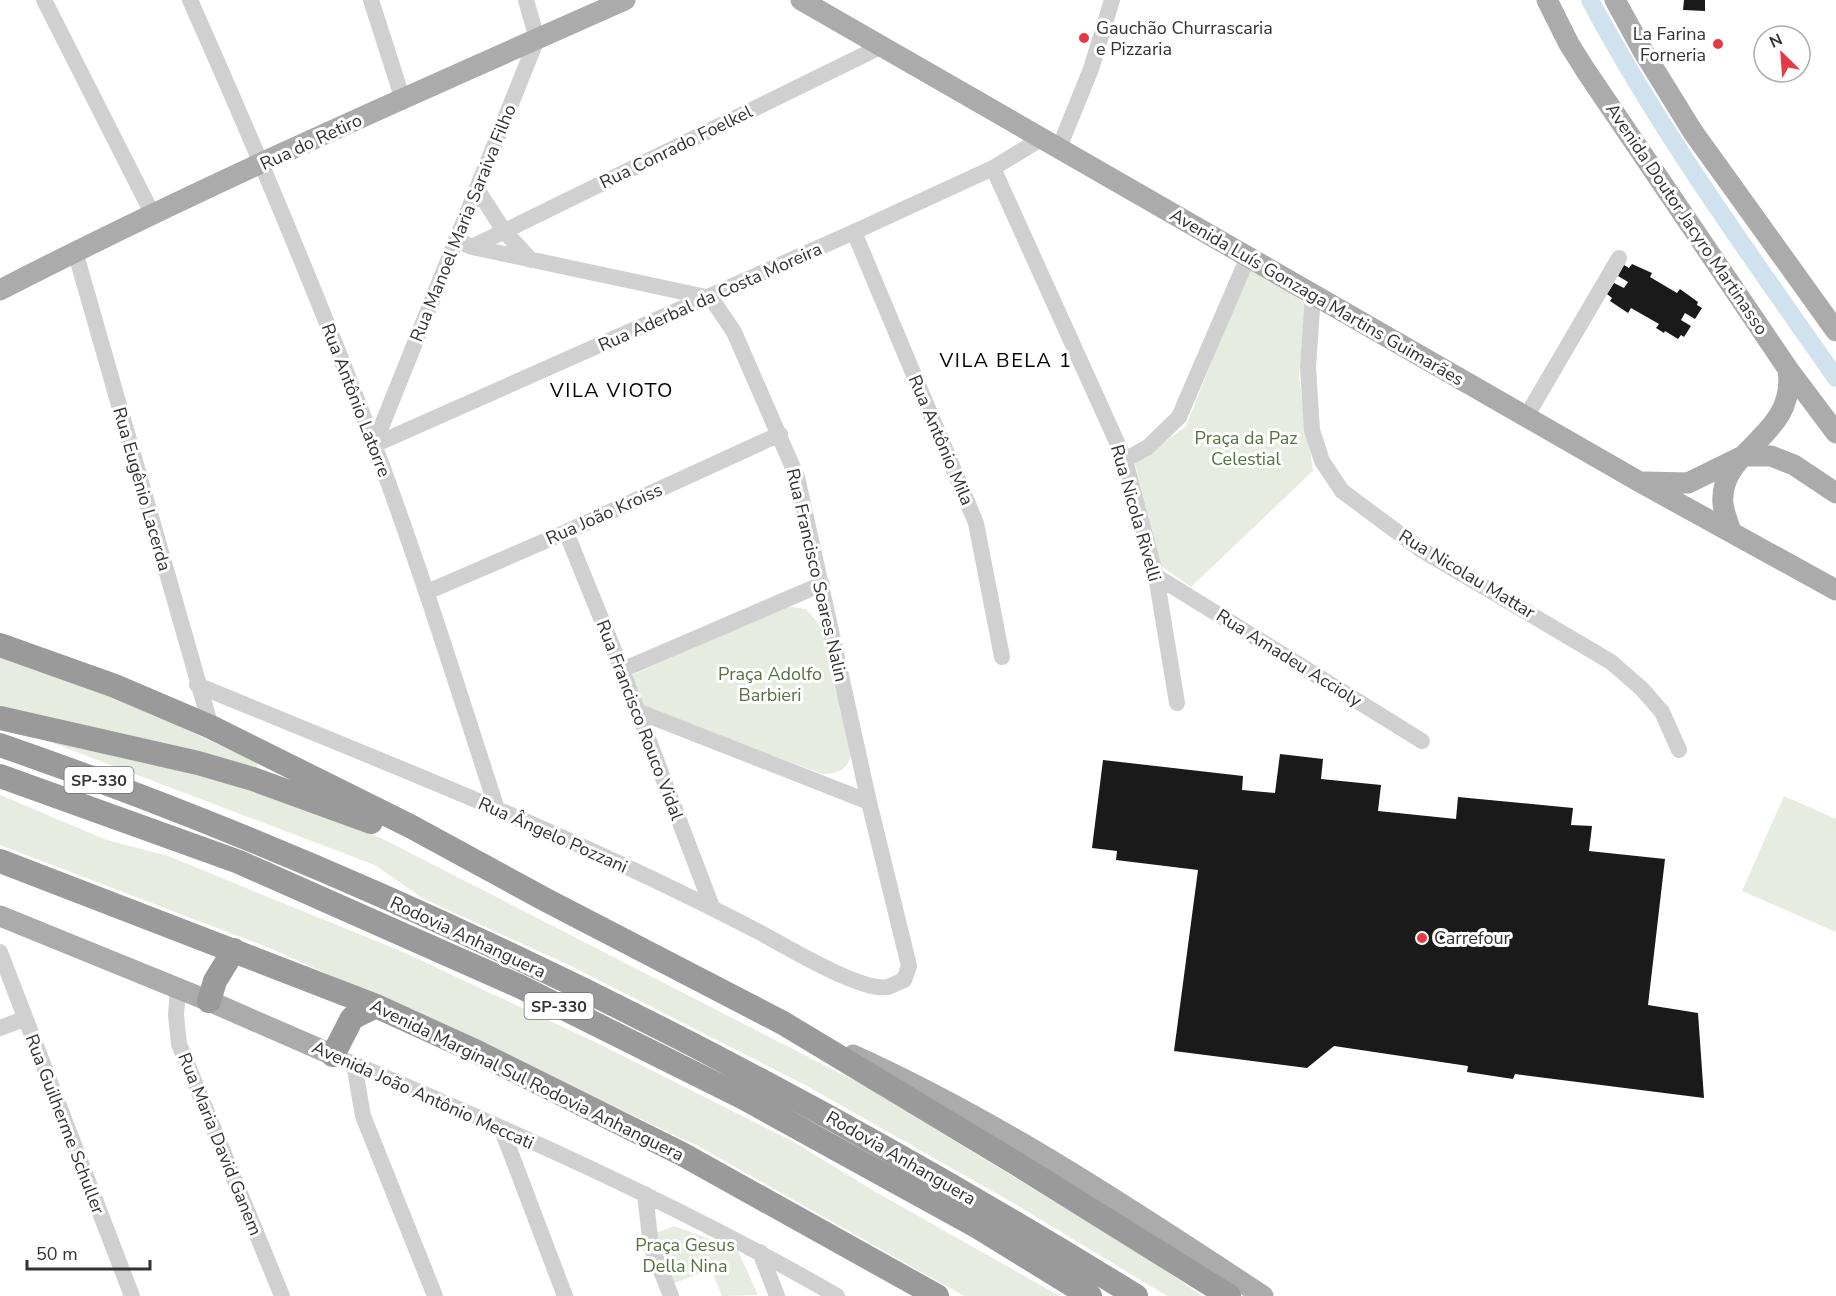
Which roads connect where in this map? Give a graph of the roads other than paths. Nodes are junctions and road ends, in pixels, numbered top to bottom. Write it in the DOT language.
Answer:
graph roads {
  1 [pos="44,0"];
  2 [pos="190,0"];
  3 [pos="371,0"];
  4 [pos="525,0"];
  5 [pos="625,0"];
  6 [pos="801,0"];
  7 [pos="1112,0"];
  8 [pos="1547,0"];
  9 [pos="1616,0"];
  10 [pos="537,39"];
  11 [pos="880,47"];
  12 [pos="403,100"];
  13 [pos="1050,143"];
  14 [pos="263,164"];
  15 [pos="993,168"];
  16 [pos="477,189"];
  17 [pos="153,215"];
  18 [pos="504,231"];
  19 [pos="854,232"];
  20 [pos="465,244"];
  21 [pos="75,251"];
  22 [pos="1248,257"];
  23 [pos="1619,258"];
  24 [pos="531,260"];
  25 [pos="0,290"];
  26 [pos="1313,295"];
  27 [pos="711,298"];
  28 [pos="1836,331"];
  29 [pos="1788,369"];
  30 [pos="1526,417"];
  31 [pos="1836,433"];
  32 [pos="780,434"];
  33 [pos="374,444"];
  34 [pos="1743,456"];
  35 [pos="1125,460"];
  36 [pos="1638,481"];
  37 [pos="1836,493"];
  38 [pos="1731,531"];
  39 [pos="566,532"];
  40 [pos="1156,576"];
  41 [pos="822,584"];
  42 [pos="1836,590"];
  43 [pos="427,592"];
  44 [pos="0,645"];
  45 [pos="1002,657"];
  46 [pos="622,670"];
  47 [pos="197,685"];
  48 [pos="1177,703"];
  49 [pos="637,711"];
  50 [pos="0,718"];
  51 [pos="211,727"];
  52 [pos="1422,741"];
  53 [pos="0,745"];
  54 [pos="1679,750"];
  55 [pos="0,776"];
  56 [pos="868,802"];
  57 [pos="497,809"];
  58 [pos="0,861"];
  59 [pos="546,900"];
  60 [pos="712,907"];
  61 [pos="0,916"];
  62 [pos="234,950"];
  63 [pos="0,952"];
  64 [pos="904,980"];
  65 [pos="178,989"];
  66 [pos="209,1001"];
  67 [pos="376,1006"];
  68 [pos="24,1019"];
  69 [pos="783,1023"];
  70 [pos="0,1028"];
  71 [pos="343,1060"];
  72 [pos="502,1130"];
  73 [pos="645,1194"];
  74 [pos="760,1252"];
  75 [pos="132,1296"];
  76 [pos="282,1296"];
  77 [pos="435,1296"];
  78 [pos="565,1296"];
  79 [pos="671,1296"];
  80 [pos="777,1296"];
  81 [pos="837,1296"];
  82 [pos="937,1296"];
  83 [pos="1090,1296"];
  84 [pos="1136,1296"];
  85 [pos="1230,1296"];
  86 [pos="1263,1296"];
  1 -- 17 [label="street"];
  2 -- 14 [label="street, Rua Antônio Latorre"];
  3 -- 12 [label="street"];
  4 -- 10 [label="street"];
  5 -- 10 [label="main road, Rua do Retiro"];
  6 -- 11 [label="main road, Avenida Luís Gonzaga Martins Guimarães"];
  7 -- 13 [label="street"];
  8 -- 29 [label="main road, Avenida Doutor Jacyro Martinasso"];
  9 -- 28 [label="main road"];
  10 -- 12 [label="main road, Rua do Retiro"];
  10 -- 16 [label="street, Rua Manoel Maria Saraiva Filho"];
  11 -- 13 [label="main road, Avenida Luís Gonzaga Martins Guimarães"];
  11 -- 18 [label="street, Rua Conrado Foelkel"];
  12 -- 14 [label="main road, Rua do Retiro"];
  13 -- 15 [label="street, Rua Aderbal da Costa Moreira"];
  13 -- 22 [label="main road, Avenida Luís Gonzaga Martins Guimarães"];
  14 -- 17 [label="main road, Rua do Retiro"];
  14 -- 33 [label="street, Rua Antônio Latorre"];
  15 -- 19 [label="street, Rua Aderbal da Costa Moreira"];
  15 -- 35 [label="street, Rua Nicola Rivelli"];
  16 -- 18 [label="street"];
  16 -- 20 [label="street, Rua Manoel Maria Saraiva Filho"];
  17 -- 21 [label="main road, Rua do Retiro"];
  18 -- 20 [label="street, Rua Conrado Foelkel"];
  18 -- 24 [label="street"];
  19 -- 27 [label="street, Rua Aderbal da Costa Moreira"];
  19 -- 45 [label="street, Rua Antônio Mila"];
  20 -- 24 [label="street"];
  20 -- 33 [label="street, Rua Manoel Maria Saraiva Filho"];
  21 -- 25 [label="main road, Rua do Retiro"];
  21 -- 47 [label="street, Rua Eugênio Lacerda"];
  22 -- 26 [label="main road, Avenida Luís Gonzaga Martins Guimarães"];
  22 -- 35 [label="street"];
  23 -- 30 [label="street"];
  24 -- 27 [label="street"];
  26 -- 30 [label="main road, Avenida Luís Gonzaga Martins Guimarães"];
  26 -- 54 [label="street, Rua Nicolau Mattar"];
  27 -- 32 [label="street, Rua Francisco Soares Nalin"];
  27 -- 33 [label="street, Rua Aderbal da Costa Moreira"];
  29 -- 31 [label="main road, Avenida Doutor Jacyro Martinasso"];
  29 -- 34 [label="main road"];
  30 -- 36 [label="main road, Avenida Luís Gonzaga Martins Guimarães"];
  32 -- 39 [label="street, Rua João Kroiss"];
  32 -- 41 [label="street, Rua Francisco Soares Nalin"];
  33 -- 43 [label="street, Rua Antônio Latorre"];
  34 -- 36 [label="main road"];
  34 -- 37 [label="main road"];
  34 -- 38 [label="main road"];
  35 -- 40 [label="street, Rua Nicola Rivelli"];
  36 -- 38 [label="main road, Avenida Luís Gonzaga Martins Guimarães"];
  38 -- 42 [label="main road, Avenida Luís Gonzaga Martins Guimarães"];
  39 -- 43 [label="street, Rua João Kroiss"];
  39 -- 46 [label="street, Rua Francisco Rouco Vidal"];
  40 -- 48 [label="street, Rua Nicola Rivelli"];
  40 -- 52 [label="street, Rua Amadeu Accioly"];
  41 -- 46 [label="street"];
  41 -- 56 [label="street, Rua Francisco Soares Nalin"];
  43 -- 57 [label="street, Rua Antônio Latorre"];
  44 -- 51 [label="highway"];
  46 -- 49 [label="street, Rua Francisco Rouco Vidal"];
  47 -- 51 [label="street, Rua Eugênio Lacerda"];
  47 -- 57 [label="street, Rua Ângelo Pozzani"];
  49 -- 56 [label="street"];
  49 -- 60 [label="street, Rua Francisco Rouco Vidal"];
  50 -- 59 [label="highway"];
  51 -- 59 [label="highway"];
  53 -- 84 [label="highway, Rodovia Anhanguera / SP-330"];
  55 -- 83 [label="highway, Rodovia Anhanguera / SP-330"];
  56 -- 64 [label="street, Rua Francisco Soares Nalin"];
  57 -- 60 [label="street, Rua Ângelo Pozzani"];
  58 -- 62 [label="highway, Avenida Marginal Sul Rodovia Anhanguera"];
  59 -- 69 [label="highway"];
  60 -- 64 [label="street, Rua Ângelo Pozzani"];
  61 -- 65 [label="main road, Avenida João Antônio Meccati"];
  62 -- 66 [label="highway"];
  62 -- 67 [label="highway, Avenida Marginal Sul Rodovia Anhanguera"];
  63 -- 68 [label="street, Rua Guilherme Schuller"];
  65 -- 66 [label="main road, Avenida João Antônio Meccati"];
  65 -- 76 [label="street, Rua Maria David Ganem"];
  66 -- 71 [label="main road, Avenida João Antônio Meccati"];
  67 -- 71 [label="highway"];
  67 -- 82 [label="highway, Avenida Marginal Sul Rodovia Anhanguera"];
  68 -- 70 [label="street"];
  68 -- 75 [label="street, Rua Guilherme Schuller"];
  69 -- 85 [label="highway"];
  69 -- 86 [label="main road"];
  71 -- 72 [label="street, Avenida João Antônio Meccati"];
  71 -- 77 [label="street"];
  72 -- 73 [label="street, Avenida João Antônio Meccati"];
  72 -- 78 [label="street"];
  73 -- 74 [label="street, Avenida João Antônio Meccati"];
  73 -- 79 [label="street"];
  74 -- 80 [label="street"];
  74 -- 81 [label="street, Avenida João Antônio Meccati"];
}
